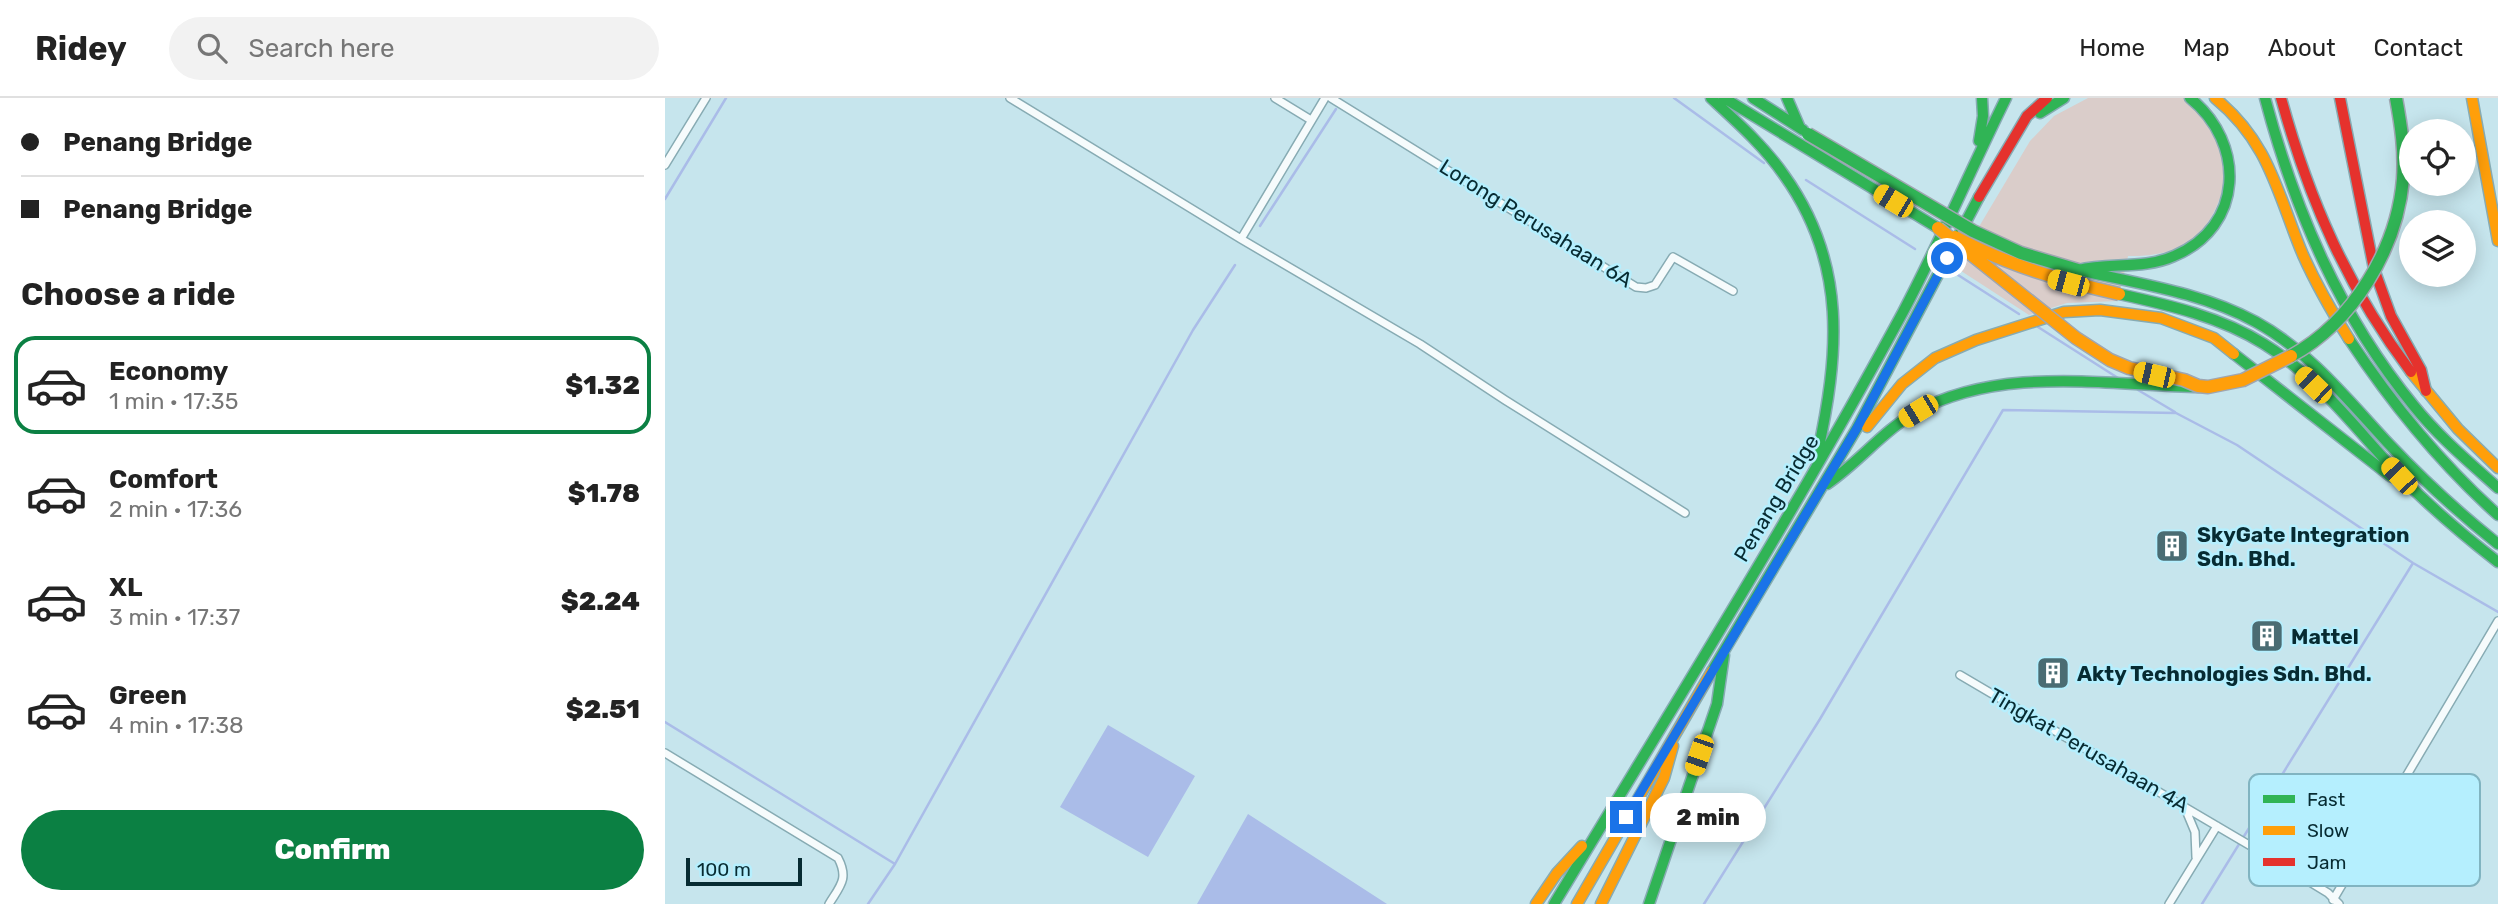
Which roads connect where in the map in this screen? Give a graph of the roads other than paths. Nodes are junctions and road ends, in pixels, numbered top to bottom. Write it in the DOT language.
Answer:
graph roads {
  1 [pos="706,98"];
  2 [pos="1010,98"];
  3 [pos="1275,98"];
  4 [pos="1325,98"];
  5 [pos="1331,98"];
  6 [pos="1711,98"];
  7 [pos="1724,98"];
  8 [pos="1753,98"];
  9 [pos="1787,98"];
  10 [pos="1982,98"];
  11 [pos="2006,98"];
  12 [pos="2047,98"];
  13 [pos="2064,98"];
  14 [pos="2190,98"];
  15 [pos="2215,98"];
  16 [pos="2265,98"];
  17 [pos="2281,98"];
  18 [pos="2340,98"];
  19 [pos="2396,98"];
  20 [pos="2472,98"];
  21 [pos="1311,120"];
  22 [pos="1804,131"];
  23 [pos="2018,132"];
  24 [pos="1976,160"];
  25 [pos="665,165"];
  26 [pos="1938,228"];
  27 [pos="1241,239"];
  28 [pos="2498,241"];
  29 [pos="2078,270"];
  30 [pos="1733,291"];
  31 [pos="2199,387"];
  32 [pos="2426,393"];
  33 [pos="2433,426"];
  34 [pos="1854,434"];
  35 [pos="2498,468"];
  36 [pos="1813,474"];
  37 [pos="2405,481"];
  38 [pos="1823,486"];
  39 [pos="2498,488"];
  40 [pos="2498,503"];
  41 [pos="1685,513"];
  42 [pos="2498,515"];
  43 [pos="2498,544"];
  44 [pos="2498,562"];
  45 [pos="2498,621"];
  46 [pos="1725,651"];
  47 [pos="1960,675"];
  48 [pos="1676,731"];
  49 [pos="665,753"];
  50 [pos="2410,774"];
  51 [pos="2184,806"];
  52 [pos="2217,826"];
  53 [pos="1601,827"];
  54 [pos="2249,845"];
  55 [pos="2189,870"];
  56 [pos="2316,886"];
  57 [pos="2345,886"];
  58 [pos="2336,902"];
  59 [pos="829,904"];
  60 [pos="1536,904"];
  61 [pos="1554,904"];
  62 [pos="1577,904"];
  63 [pos="1601,904"];
  64 [pos="1649,904"];
  65 [pos="2169,904"];
  1 -- 25 [label="street"];
  2 -- 27 [label="street"];
  3 -- 21 [label="street"];
  4 -- 21 [label="street"];
  5 -- 30 [label="street, Lorong Perusahaan 6A"];
  6 -- 36 [label="main road"];
  7 -- 26 [label="main road"];
  8 -- 22 [label="main road"];
  9 -- 22 [label="main road"];
  10 -- 24 [label="main road"];
  11 -- 24 [label="main road, Penang Bridge"];
  12 -- 23 [label="main road, Penang Bridge"];
  13 -- 23 [label="main road"];
  14 -- 29 [label="main road"];
  15 -- 42 [label="main road"];
  16 -- 33 [label="main road"];
  17 -- 32 [label="main road"];
  18 -- 32 [label="main road"];
  19 -- 31 [label="main road, bridge"];
  20 -- 28 [label="main road"];
  21 -- 27 [label="street"];
  22 -- 29 [label="main road, bridge"];
  23 -- 34 [label="main road, Penang Bridge"];
  24 -- 36 [label="main road, Penang Bridge"];
  26 -- 31 [label="main road, bridge"];
  26 -- 37 [label="main road, bridge"];
  27 -- 41 [label="street"];
  29 -- 43 [label="main road"];
  31 -- 38 [label="main road"];
  32 -- 35 [label="main road"];
  33 -- 39 [label="main road"];
  33 -- 40 [label="main road"];
  34 -- 37 [label="main road"];
  34 -- 38 [label="main road, Penang Bridge"];
  36 -- 53 [label="main road, Penang Bridge"];
  37 -- 44 [label="main road"];
  38 -- 46 [label="main road, Penang Bridge"];
  45 -- 50 [label="street"];
  46 -- 48 [label="main road, Penang Bridge"];
  46 -- 64 [label="main road"];
  47 -- 51 [label="street, Tingkat Perusahaan 4A"];
  48 -- 62 [label="main road, Penang Bridge"];
  48 -- 63 [label="main road, Penang Bridge"];
  49 -- 59 [label="street"];
  51 -- 52 [label="street, Tingkat Perusahaan 4A"];
  51 -- 55 [label="street"];
  52 -- 54 [label="street, Tingkat Perusahaan 4A"];
  52 -- 55 [label="street"];
  53 -- 60 [label="main road"];
  53 -- 61 [label="main road, Penang Bridge"];
  55 -- 65 [label="street"];
  56 -- 58 [label="street, Tingkat Perusahaan 4A"];
  57 -- 58 [label="street"];
}
